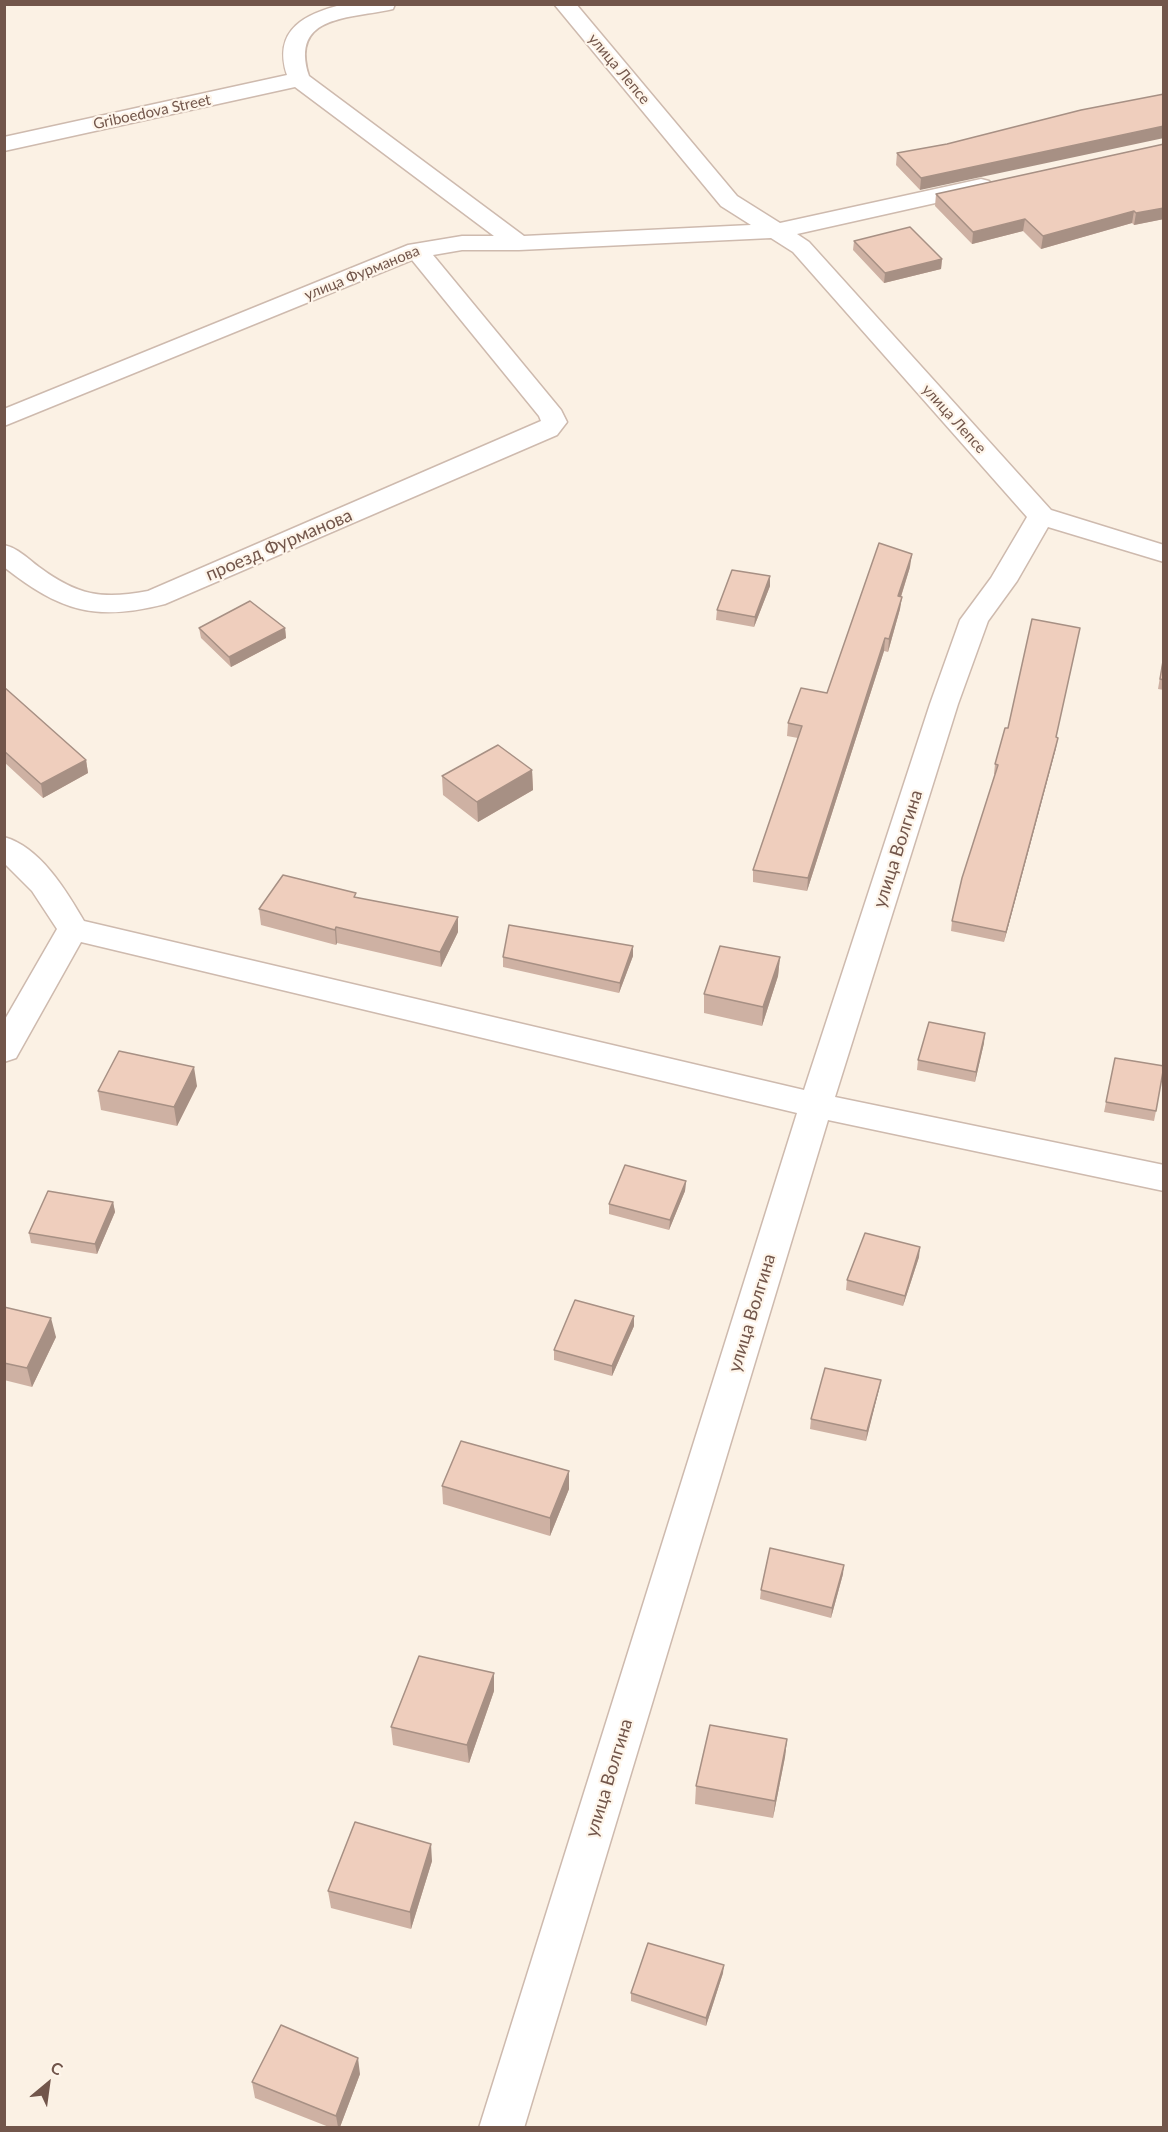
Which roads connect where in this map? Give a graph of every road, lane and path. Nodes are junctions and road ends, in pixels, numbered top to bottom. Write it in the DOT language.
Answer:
graph roads {
  1 [pos="385,4"];
  2 [pos="564,4"];
  3 [pos="299,79"];
  4 [pos="4,144"];
  5 [pos="1000,182"];
  6 [pos="778,231"];
  7 [pos="519,243"];
  8 [pos="416,250"];
  9 [pos="4,418"];
  10 [pos="1041,516"];
  11 [pos="4,553"];
  12 [pos="1164,554"];
  13 [pos="4,847"];
  14 [pos="73,929"];
  15 [pos="4,1050"];
  16 [pos="816,1105"];
  17 [pos="1164,1178"];
  18 [pos="501,2127"];
  1 -- 3 [label="street"];
  2 -- 6 [label="street, улица Лепсе"];
  3 -- 4 [label="street, Griboedova Street"];
  3 -- 7 [label="street"];
  5 -- 6 [label="street"];
  6 -- 7 [label="street, улица Фурманова"];
  6 -- 10 [label="street, улица Лепсе"];
  7 -- 8 [label="street, улица Фурманова"];
  8 -- 9 [label="street, улица Фурманова"];
  8 -- 11 [label="street, проезд Фурманова"];
  10 -- 12 [label="street"];
  10 -- 16 [label="street, улица Волгина"];
  13 -- 14 [label="street"];
  14 -- 15 [label="street"];
  14 -- 16 [label="street"];
  16 -- 17 [label="street"];
  16 -- 18 [label="street, улица Волгина"];
}
